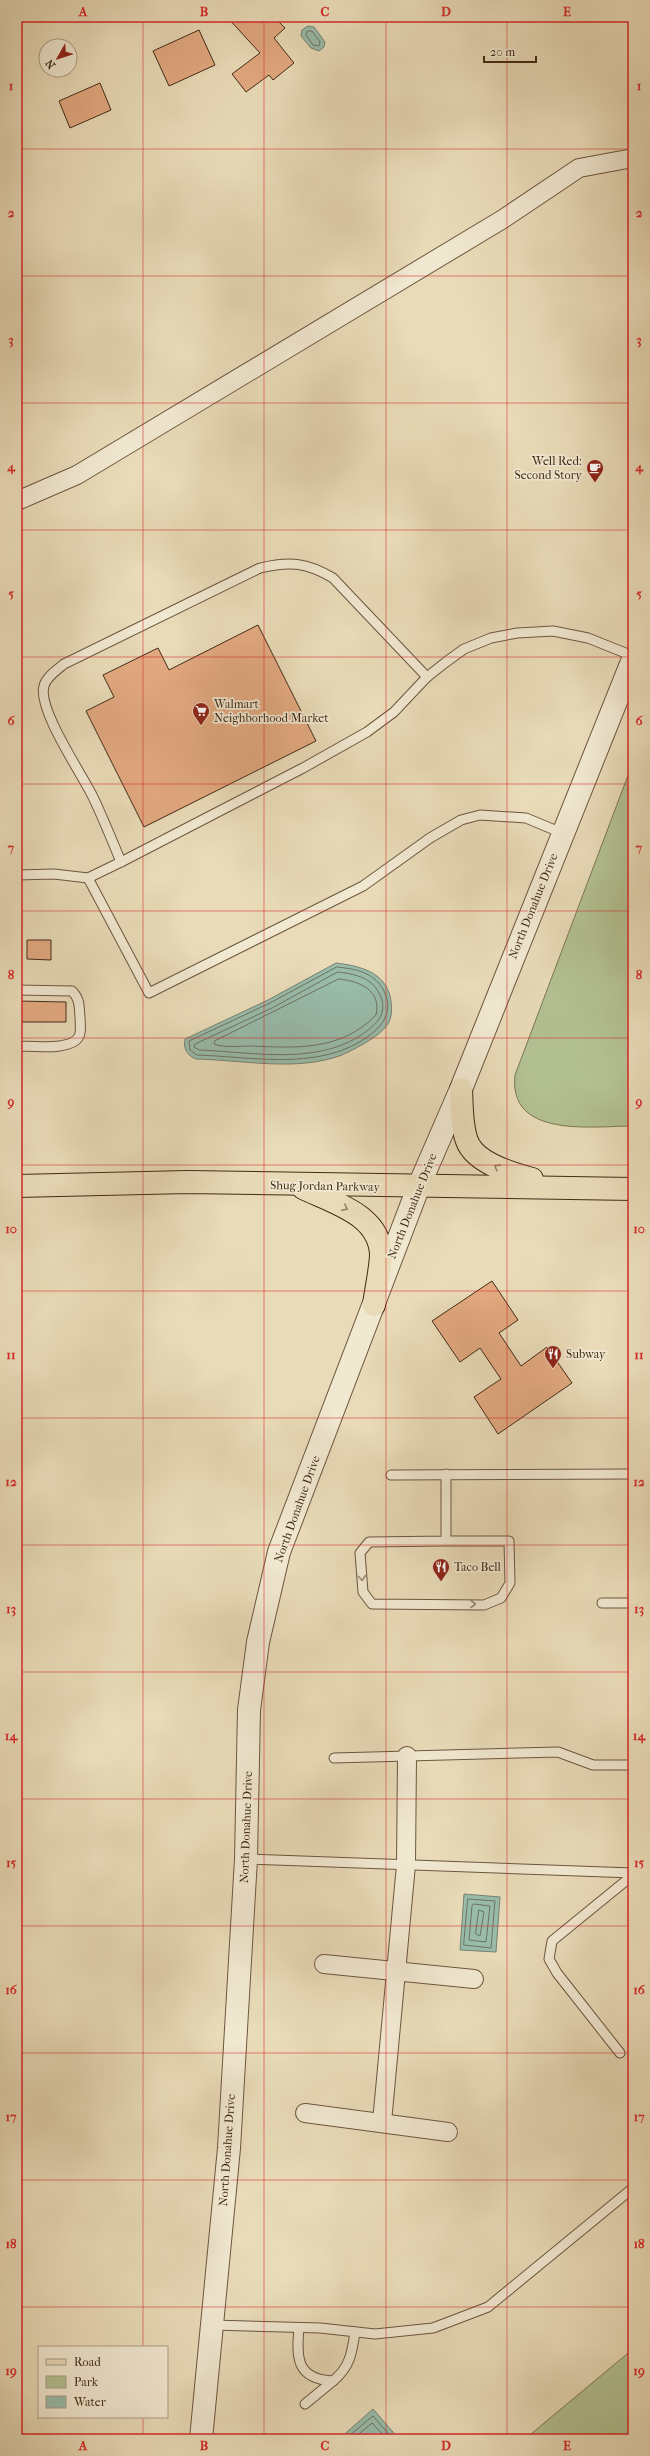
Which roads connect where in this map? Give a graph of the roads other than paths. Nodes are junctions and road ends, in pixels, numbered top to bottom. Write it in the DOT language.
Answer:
graph roads {
  1 [pos="633,158"];
  2 [pos="17,501"];
  3 [pos="633,656"];
  4 [pos="633,659"];
  5 [pos="426,677"];
  6 [pos="562,833"];
  7 [pos="121,862"];
  8 [pos="17,875"];
  9 [pos="88,878"];
  10 [pos="17,990"];
  11 [pos="17,1046"];
  12 [pos="461,1089"];
  13 [pos="297,1185"];
  14 [pos="17,1186"];
  15 [pos="418,1188"];
  16 [pos="560,1188"];
  17 [pos="633,1189"];
  18 [pos="374,1305"];
  19 [pos="446,1474"];
  20 [pos="633,1474"];
  21 [pos="391,1475"];
  22 [pos="446,1541"];
  23 [pos="602,1603"];
  24 [pos="633,1603"];
  25 [pos="407,1756"];
  26 [pos="334,1758"];
  27 [pos="633,1765"];
  28 [pos="246,1859"];
  29 [pos="406,1865"];
  30 [pos="633,1874"];
  31 [pos="324,1964"];
  32 [pos="396,1972"];
  33 [pos="474,1979"];
  34 [pos="620,2052"];
  35 [pos="305,2113"];
  36 [pos="382,2122"];
  37 [pos="448,2132"];
  38 [pos="633,2188"];
  39 [pos="212,2325"];
  40 [pos="299,2328"];
  41 [pos="355,2332"];
  42 [pos="333,2382"];
  43 [pos="305,2404"];
  44 [pos="201,2439"];
  1 -- 2 [label="street"];
  3 -- 5 [label="lane"];
  4 -- 6 [label="street, North Donahue Drive"];
  5 -- 7 [label="lane"];
  5 -- 7 [label="lane"];
  6 -- 9 [label="lane"];
  6 -- 12 [label="street, North Donahue Drive"];
  7 -- 9 [label="lane"];
  8 -- 9 [label="lane"];
  10 -- 11 [label="lane"];
  12 -- 15 [label="street, North Donahue Drive"];
  16 -- 12 [label="main road, one-way"];
  13 -- 14 [label="main road, Shug Jordan Parkway"];
  13 -- 15 [label="main road, Shug Jordan Parkway"];
  13 -- 18 [label="main road, one-way"];
  15 -- 16 [label="main road, Shug Jordan Parkway"];
  15 -- 18 [label="street, North Donahue Drive"];
  16 -- 17 [label="main road, Shug Jordan Parkway"];
  18 -- 28 [label="street, North Donahue Drive"];
  19 -- 20 [label="lane"];
  19 -- 21 [label="lane"];
  19 -- 22 [label="lane"];
  22 -- 22 [label="lane, one-way"];
  23 -- 24 [label="lane"];
  25 -- 26 [label="lane"];
  25 -- 27 [label="lane"];
  25 -- 29 [label="street"];
  28 -- 29 [label="lane"];
  28 -- 39 [label="street, North Donahue Drive"];
  29 -- 30 [label="lane"];
  29 -- 32 [label="street"];
  30 -- 34 [label="lane"];
  31 -- 32 [label="street"];
  32 -- 33 [label="street"];
  32 -- 36 [label="street"];
  35 -- 36 [label="street"];
  36 -- 37 [label="street"];
  38 -- 41 [label="lane"];
  39 -- 40 [label="lane"];
  39 -- 44 [label="street, North Donahue Drive"];
  40 -- 41 [label="lane"];
  40 -- 42 [label="lane"];
  41 -- 42 [label="lane"];
  42 -- 43 [label="lane"];
}
